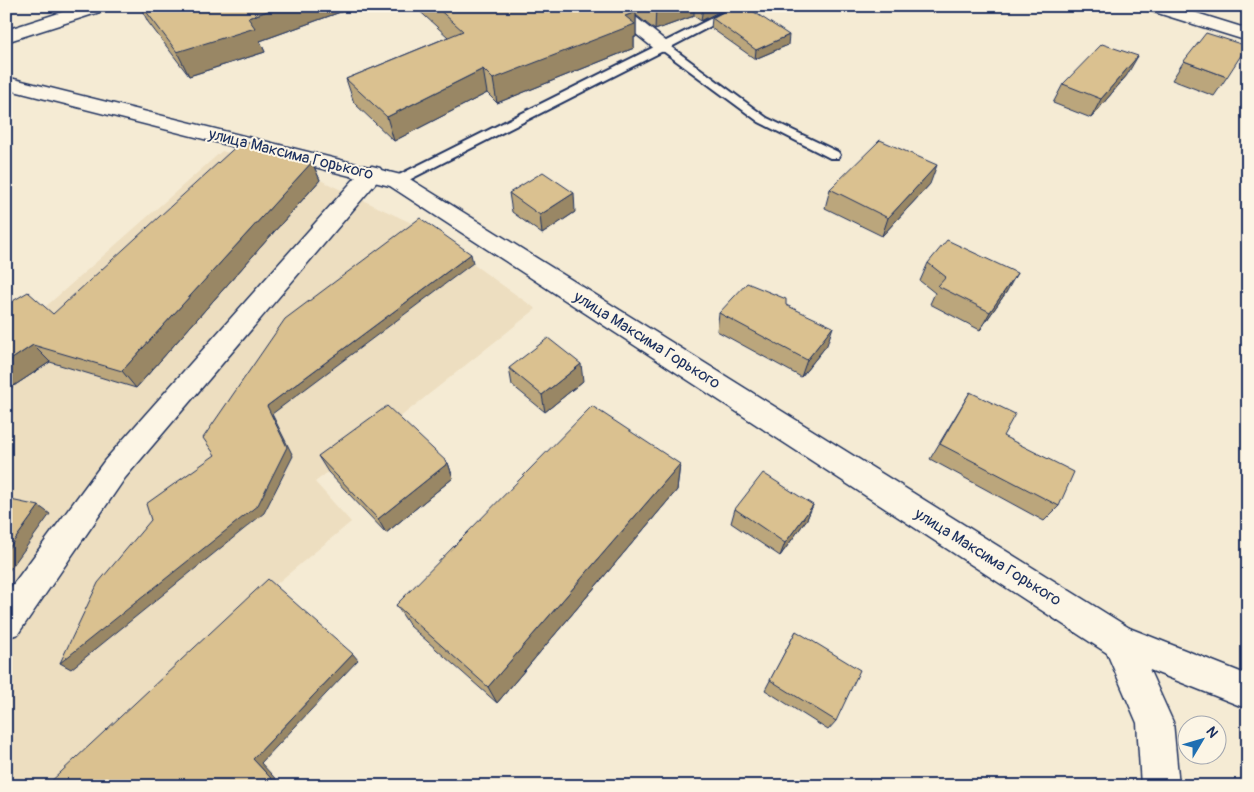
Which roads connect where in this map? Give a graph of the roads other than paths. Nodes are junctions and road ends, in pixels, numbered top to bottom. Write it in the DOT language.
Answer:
graph roads {
  1 [pos="100,6"];
  2 [pos="610,6"];
  3 [pos="744,6"];
  4 [pos="1154,6"];
  5 [pos="1248,35"];
  6 [pos="6,36"];
  7 [pos="663,46"];
  8 [pos="6,84"];
  9 [pos="834,155"];
  10 [pos="384,177"];
  11 [pos="6,622"];
  12 [pos="1119,641"];
  13 [pos="1248,692"];
  14 [pos="1160,786"];
  1 -- 6 [label="street"];
  2 -- 7 [label="street"];
  3 -- 7 [label="lane"];
  4 -- 5 [label="street"];
  7 -- 9 [label="lane"];
  7 -- 10 [label="lane"];
  8 -- 10 [label="street, улица Максима Горького"];
  10 -- 11 [label="street"];
  10 -- 12 [label="street, улица Максима Горького"];
  12 -- 13 [label="street, улица Максима Горького"];
  12 -- 14 [label="street"];
}
